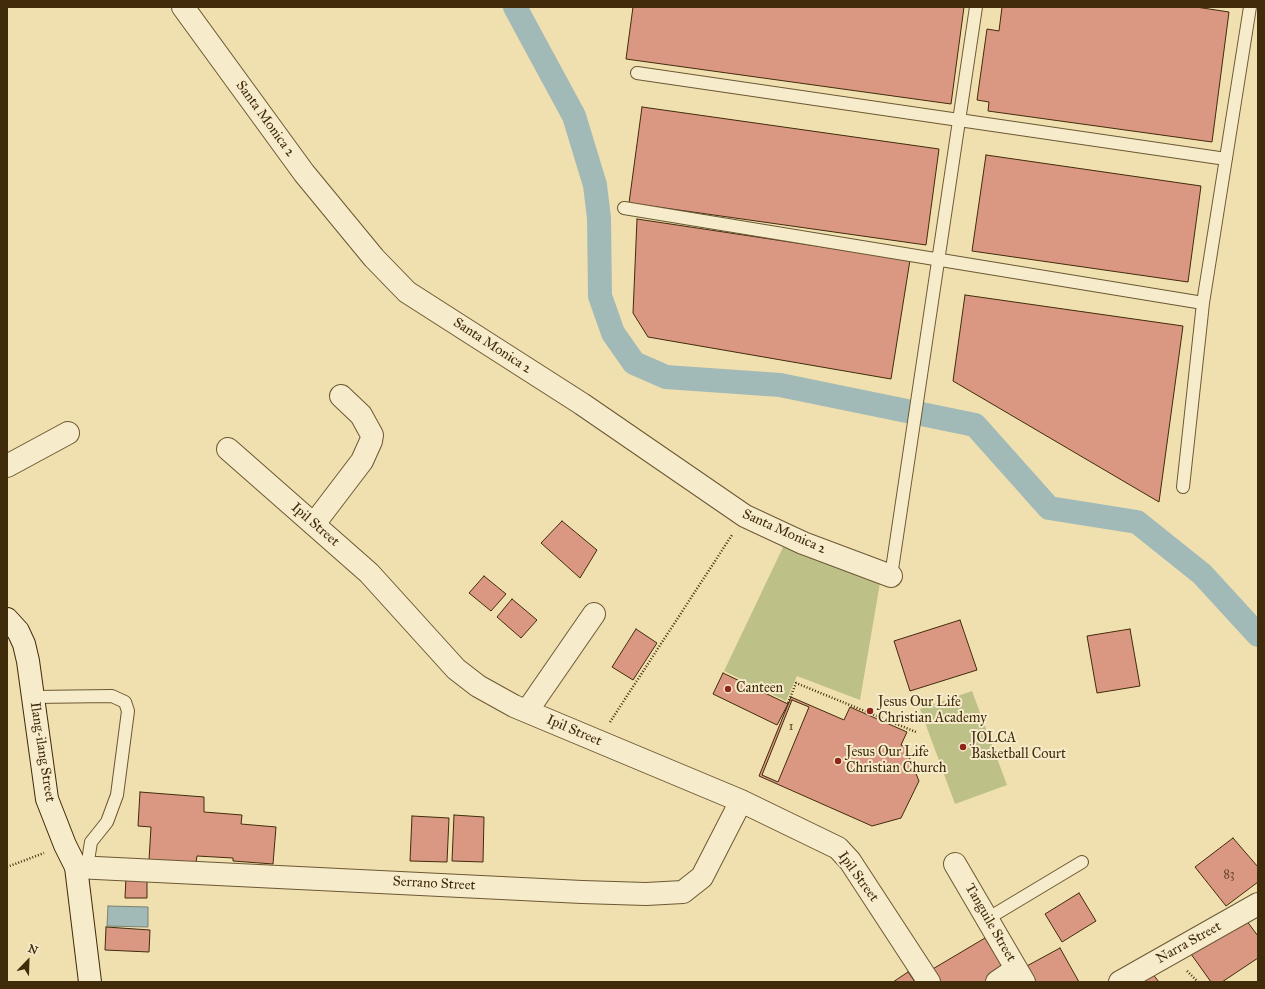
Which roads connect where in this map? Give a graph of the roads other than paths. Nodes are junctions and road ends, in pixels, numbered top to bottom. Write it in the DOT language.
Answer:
graph roads {
  1 [pos="183,7"];
  2 [pos="976,7"];
  3 [pos="1250,7"];
  4 [pos="637,73"];
  5 [pos="959,119"];
  6 [pos="1226,159"];
  7 [pos="624,208"];
  8 [pos="938,259"];
  9 [pos="1204,303"];
  10 [pos="341,396"];
  11 [pos="68,433"];
  12 [pos="228,449"];
  13 [pos="7,466"];
  14 [pos="1183,487"];
  15 [pos="314,524"];
  16 [pos="891,576"];
  17 [pos="594,614"];
  18 [pos="7,619"];
  19 [pos="33,697"];
  20 [pos="527,711"];
  21 [pos="741,801"];
  22 [pos="1082,862"];
  23 [pos="955,864"];
  24 [pos="81,867"];
  25 [pos="1258,904"];
  26 [pos="987,919"];
  27 [pos="1020,976"];
  28 [pos="90,982"];
  29 [pos="929,982"];
  30 [pos="997,982"];
  31 [pos="1120,982"];
  1 -- 16 [label="street, Santa Monica 2"];
  2 -- 5 [label="lane"];
  3 -- 6 [label="lane"];
  4 -- 5 [label="lane"];
  5 -- 6 [label="lane"];
  5 -- 8 [label="lane"];
  6 -- 9 [label="lane"];
  7 -- 8 [label="lane"];
  8 -- 9 [label="lane"];
  8 -- 16 [label="lane"];
  9 -- 14 [label="lane"];
  10 -- 15 [label="street"];
  11 -- 13 [label="street"];
  12 -- 15 [label="street, Ipil Street"];
  15 -- 20 [label="street, Ipil Street"];
  17 -- 20 [label="street"];
  18 -- 19 [label="street, Ilang-ilang Street"];
  19 -- 24 [label="street, Ilang-ilang Street"];
  19 -- 24 [label="lane"];
  20 -- 21 [label="street, Ipil Street"];
  21 -- 24 [label="street, Serrano Street"];
  21 -- 29 [label="street, Ipil Street"];
  22 -- 26 [label="lane"];
  23 -- 26 [label="street, Tanguile Street"];
  24 -- 28 [label="street, Ilang-ilang Street"];
  25 -- 31 [label="street, Narra Street"];
  26 -- 27 [label="street, Tanguile Street"];
  27 -- 30 [label="street"];
}
